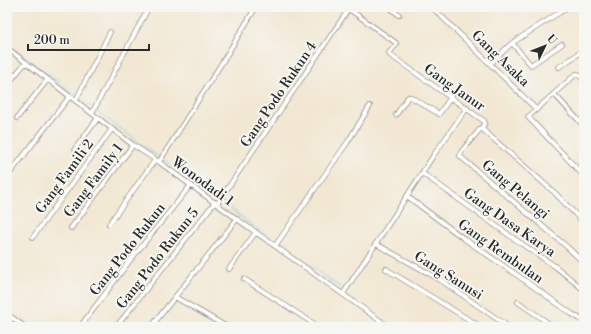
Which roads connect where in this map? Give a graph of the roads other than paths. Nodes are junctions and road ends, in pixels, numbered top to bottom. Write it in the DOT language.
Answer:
graph roads {
  1 [pos="149,7"];
  2 [pos="256,7"];
  3 [pos="389,7"];
  4 [pos="568,7"];
  5 [pos="350,8"];
  6 [pos="435,8"];
  7 [pos="399,15"];
  8 [pos="110,32"];
  9 [pos="512,44"];
  10 [pos="562,44"];
  11 [pos="7,48"];
  12 [pos="584,50"];
  13 [pos="26,62"];
  14 [pos="491,63"];
  15 [pos="559,67"];
  16 [pos="48,79"];
  17 [pos="584,80"];
  18 [pos="7,85"];
  19 [pos="554,94"];
  20 [pos="70,96"];
  21 [pos="451,97"];
  22 [pos="77,98"];
  23 [pos="370,106"];
  24 [pos="467,108"];
  25 [pos="536,109"];
  26 [pos="92,113"];
  27 [pos="396,115"];
  28 [pos="17,118"];
  29 [pos="98,118"];
  30 [pos="584,126"];
  31 [pos="481,128"];
  32 [pos="112,129"];
  33 [pos="133,145"];
  34 [pos="75,149"];
  35 [pos="158,161"];
  36 [pos="422,174"];
  37 [pos="584,176"];
  38 [pos="7,177"];
  39 [pos="191,185"];
  40 [pos="408,197"];
  41 [pos="216,203"];
  42 [pos="237,219"];
  43 [pos="584,223"];
  44 [pos="109,224"];
  45 [pos="71,228"];
  46 [pos="256,232"];
  47 [pos="33,236"];
  48 [pos="376,244"];
  49 [pos="275,246"];
  50 [pos="584,263"];
  51 [pos="229,269"];
  52 [pos="386,269"];
  53 [pos="244,279"];
  54 [pos="584,290"];
  55 [pos="343,294"];
  56 [pos="175,298"];
  57 [pos="518,302"];
  58 [pos="7,314"];
  59 [pos="584,321"];
  60 [pos="381,322"];
  61 [pos="25,327"];
  62 [pos="80,327"];
  63 [pos="116,327"];
  64 [pos="151,327"];
  65 [pos="227,327"];
  66 [pos="320,327"];
  67 [pos="376,327"];
  68 [pos="389,327"];
  69 [pos="481,327"];
  70 [pos="509,327"];
  71 [pos="554,327"];
  1 -- 26 [label="street"];
  2 -- 35 [label="street"];
  3 -- 7 [label="street"];
  4 -- 9 [label="street"];
  5 -- 21 [label="street, Gang Janur"];
  5 -- 41 [label="street, Gang Podo Rukun 4"];
  6 -- 14 [label="street, Gang Asaka"];
  8 -- 22 [label="street"];
  9 -- 10 [label="street"];
  9 -- 14 [label="street"];
  11 -- 13 [label="street, Wonodadi 1"];
  12 -- 15 [label="street"];
  13 -- 16 [label="street, Wonodadi 1"];
  13 -- 18 [label="street"];
  14 -- 25 [label="street, Gang Asaka"];
  16 -- 20 [label="street, Wonodadi 1"];
  16 -- 28 [label="street"];
  17 -- 19 [label="street"];
  19 -- 25 [label="street"];
  19 -- 30 [label="street"];
  20 -- 22 [label="street, Wonodadi 1"];
  20 -- 38 [label="street"];
  21 -- 24 [label="street, Gang Janur"];
  21 -- 27 [label="street"];
  22 -- 26 [label="street, Wonodadi 1"];
  23 -- 49 [label="street"];
  24 -- 31 [label="street, Gang Janur"];
  24 -- 36 [label="street"];
  25 -- 37 [label="street"];
  26 -- 29 [label="street, Wonodadi 1"];
  29 -- 32 [label="street, Wonodadi 1"];
  29 -- 34 [label="street"];
  31 -- 43 [label="street, Gang Janur"];
  31 -- 50 [label="street, Gang Pelangi"];
  32 -- 33 [label="street, Wonodadi 1"];
  32 -- 47 [label="street, Gang Famili 2"];
  33 -- 35 [label="street, Wonodadi 1"];
  33 -- 45 [label="street, Gang Family 1"];
  35 -- 39 [label="street, Wonodadi 1"];
  35 -- 44 [label="street"];
  36 -- 40 [label="street"];
  36 -- 54 [label="street, Gang Dasa Karya"];
  39 -- 41 [label="street, Wonodadi 1"];
  39 -- 62 [label="street, Gang Podo Rukun"];
  40 -- 48 [label="street"];
  40 -- 59 [label="street, Gang Rembulan"];
  41 -- 42 [label="street, Wonodadi 1"];
  41 -- 63 [label="street, Gang Podo Rukun 5"];
  42 -- 46 [label="street, Wonodadi 1"];
  42 -- 56 [label="street"];
  46 -- 49 [label="street, Wonodadi 1"];
  46 -- 51 [label="street"];
  48 -- 55 [label="street"];
  48 -- 70 [label="street, Gang Sanusi"];
  49 -- 55 [label="street, Wonodadi 1"];
  52 -- 69 [label="street"];
  53 -- 66 [label="street"];
  55 -- 60 [label="street, Wonodadi 1"];
  56 -- 64 [label="street"];
  56 -- 65 [label="street"];
  57 -- 71 [label="street"];
  58 -- 61 [label="street"];
  60 -- 67 [label="street"];
  60 -- 68 [label="street, Wonodadi 1"];
}
